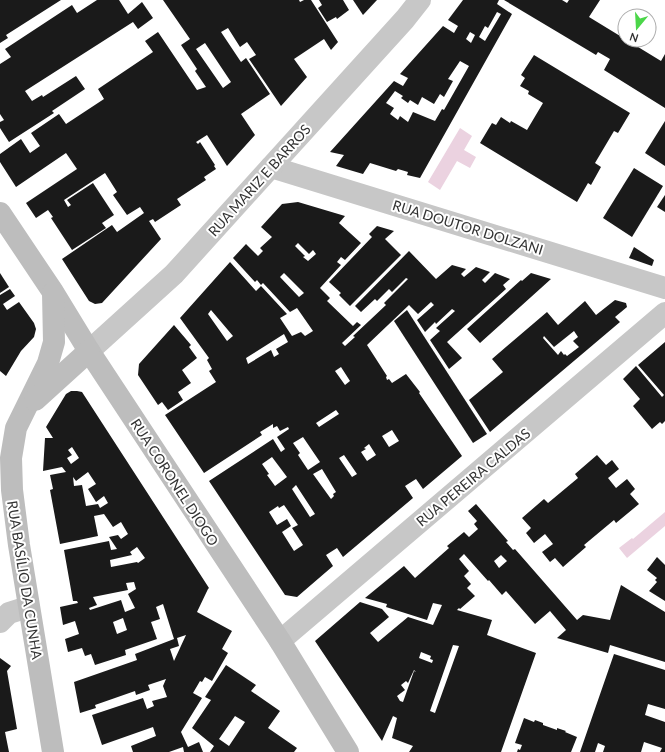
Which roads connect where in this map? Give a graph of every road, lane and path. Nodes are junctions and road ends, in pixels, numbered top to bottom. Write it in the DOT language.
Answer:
graph roads {
  1 [pos="420,0"];
  2 [pos="271,167"];
  3 [pos="0,213"];
  4 [pos="665,288"];
  5 [pos="53,292"];
  6 [pos="665,313"];
  7 [pos="89,351"];
  8 [pos="24,409"];
  9 [pos="28,607"];
  10 [pos="0,622"];
  11 [pos="280,641"];
  12 [pos="53,752"];
  13 [pos="348,752"];
  1 -- 2 [label="street, RUA MARIZ E BARROS"];
  2 -- 4 [label="street, RUA DOUTOR DOLZANI"];
  2 -- 7 [label="street, RUA MARIZ E BARROS"];
  3 -- 5 [label="street, RUA CORONEL DIOGO"];
  5 -- 7 [label="street, RUA CORONEL DIOGO"];
  5 -- 8 [label="street, RUA BASÍLIO DA CUNHA"];
  6 -- 11 [label="street, RUA PEREIRA CALDAS"];
  7 -- 8 [label="street, RUA BASÍLIO DA CUNHA"];
  7 -- 11 [label="street, RUA CORONEL DIOGO"];
  8 -- 9 [label="street, RUA BASÍLIO DA CUNHA"];
  9 -- 10 [label="street"];
  9 -- 12 [label="street, RUA BASÍLIO DA CUNHA"];
  11 -- 13 [label="street, RUA CORONEL DIOGO"];
}
